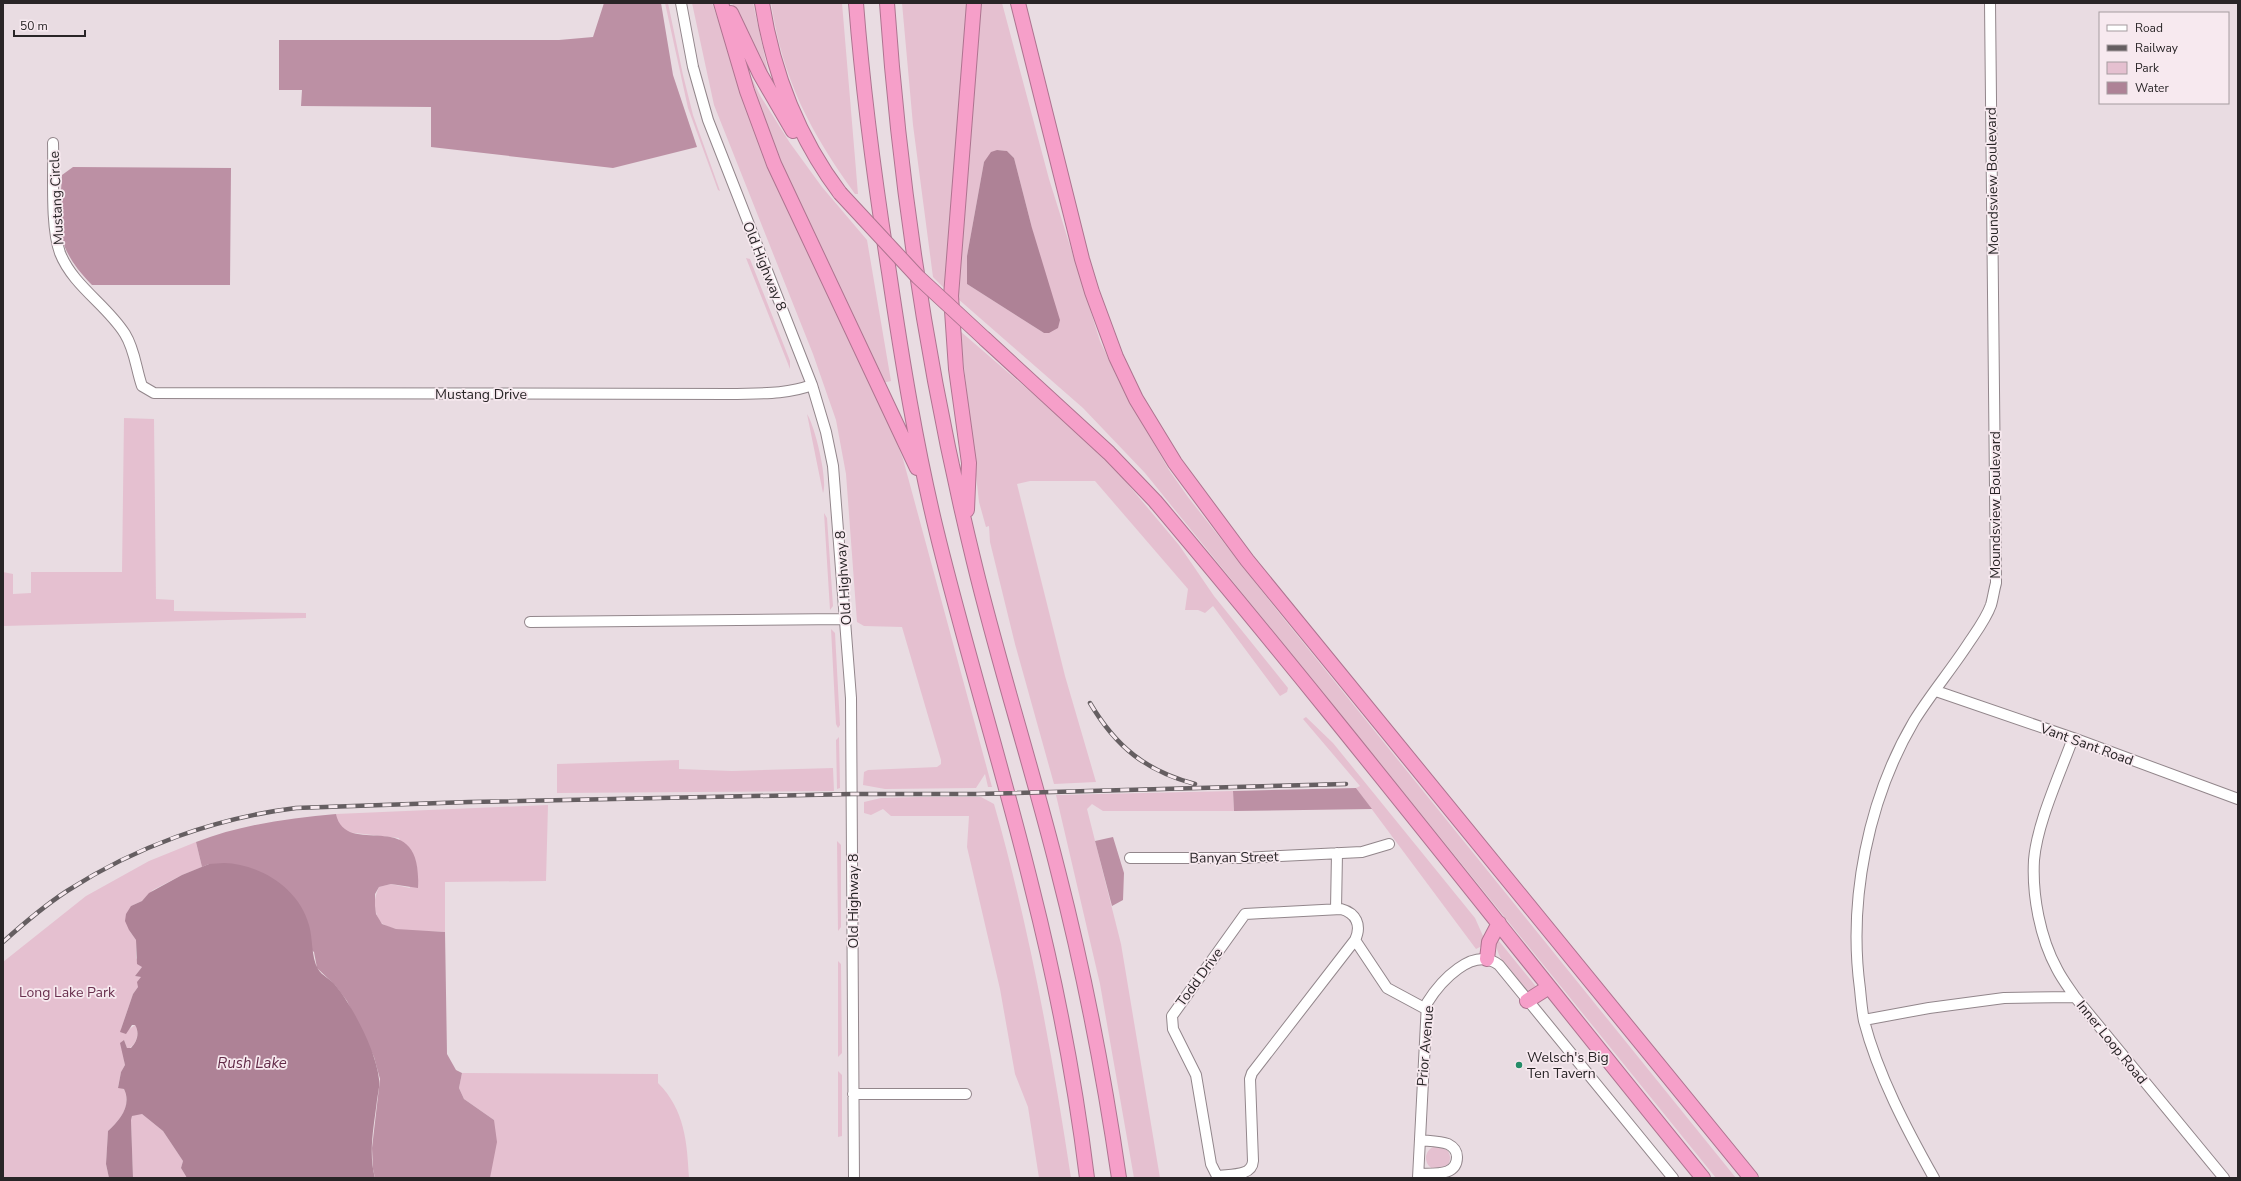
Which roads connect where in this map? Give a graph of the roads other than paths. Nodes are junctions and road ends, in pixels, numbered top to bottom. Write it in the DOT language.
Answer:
graph roads {
  1 [pos="681,3"];
  2 [pos="721,3"];
  3 [pos="726,3"];
  4 [pos="762,3"];
  5 [pos="856,3"];
  6 [pos="887,3"];
  7 [pos="974,3"];
  8 [pos="1012,3"];
  9 [pos="1018,3"];
  10 [pos="1990,3"];
  11 [pos="1029,51"];
  12 [pos="53,144"];
  13 [pos="831,181"];
  14 [pos="812,385"];
  15 [pos="148,391"];
  16 [pos="927,490"];
  17 [pos="966,527"];
  18 [pos="846,620"];
  19 [pos="530,622"];
  20 [pos="1936,691"];
  21 [pos="2073,738"];
  22 [pos="2238,799"];
  23 [pos="1389,844"];
  24 [pos="1337,852"];
  25 [pos="1130,858"];
  26 [pos="1336,909"];
  27 [pos="1497,920"];
  28 [pos="1355,940"];
  29 [pos="1487,959"];
  30 [pos="1549,987"];
  31 [pos="2076,997"];
  32 [pos="1527,1001"];
  33 [pos="1426,1009"];
  34 [pos="1864,1020"];
  35 [pos="854,1094"];
  36 [pos="966,1094"];
  37 [pos="1110,1120"];
  38 [pos="1420,1140"];
  39 [pos="1419,1176"];
  40 [pos="1218,1177"];
  41 [pos="854,1178"];
  42 [pos="1087,1178"];
  43 [pos="1119,1178"];
  44 [pos="1124,1178"];
  45 [pos="1673,1178"];
  46 [pos="1703,1178"];
  47 [pos="1751,1178"];
  48 [pos="1934,1178"];
  49 [pos="2224,1178"];
  1 -- 14 [label="street, Old Highway 8"];
  2 -- 16 [label="highway"];
  3 -- 13 [label="highway"];
  4 -- 13 [label="highway"];
  5 -- 16 [label="highway"];
  6 -- 17 [label="highway"];
  7 -- 17 [label="highway"];
  8 -- 11 [label="highway"];
  9 -- 11 [label="highway"];
  10 -- 20 [label="street, Moundsview Boulevard"];
  11 -- 47 [label="highway"];
  12 -- 15 [label="street, Mustang Circle"];
  13 -- 27 [label="highway, bridge"];
  14 -- 15 [label="street, Mustang Drive"];
  14 -- 18 [label="street, Old Highway 8"];
  16 -- 42 [label="highway"];
  17 -- 37 [label="highway"];
  18 -- 19 [label="street"];
  18 -- 35 [label="street, Old Highway 8"];
  20 -- 21 [label="street, Vant Sant Road"];
  20 -- 34 [label="street, Moundsview Boulevard"];
  21 -- 22 [label="street, Vant Sant Road"];
  21 -- 31 [label="street"];
  23 -- 24 [label="street, Banyan Street"];
  24 -- 25 [label="street, Banyan Street"];
  24 -- 26 [label="street"];
  26 -- 28 [label="street, Todd Drive"];
  26 -- 40 [label="street, Todd Drive"];
  27 -- 29 [label="highway"];
  27 -- 30 [label="highway"];
  28 -- 33 [label="street"];
  28 -- 40 [label="street, Todd Drive"];
  29 -- 32 [label="street"];
  29 -- 33 [label="street, Prior Avenue"];
  30 -- 32 [label="highway"];
  30 -- 46 [label="highway"];
  31 -- 34 [label="street, Inner Loop Road"];
  31 -- 49 [label="street, Inner Loop Road"];
  32 -- 45 [label="street"];
  33 -- 38 [label="street, Prior Avenue"];
  34 -- 48 [label="street, Moundsview Boulevard"];
  35 -- 36 [label="street"];
  35 -- 41 [label="street, Old Highway 8"];
  37 -- 43 [label="highway"];
  37 -- 44 [label="highway"];
  38 -- 39 [label="street, Prior Avenue"];
  38 -- 39 [label="street"];
}
